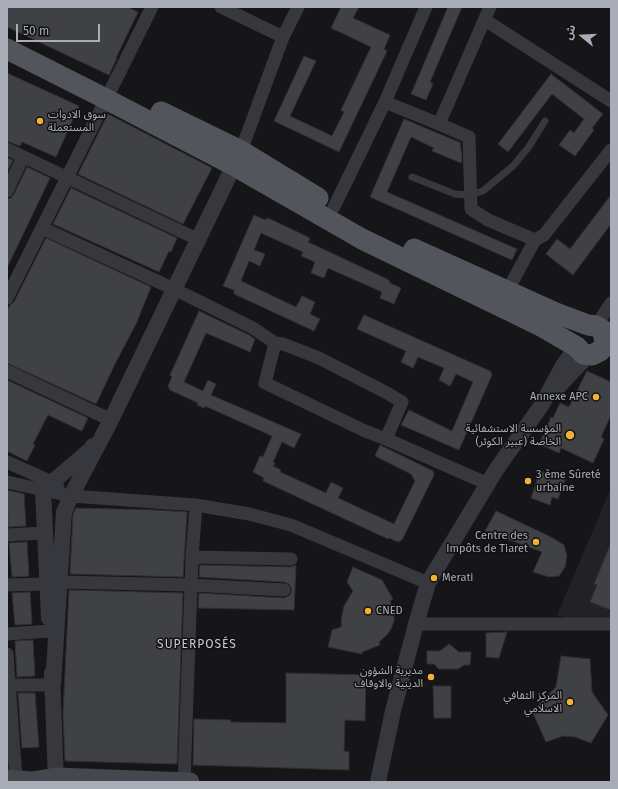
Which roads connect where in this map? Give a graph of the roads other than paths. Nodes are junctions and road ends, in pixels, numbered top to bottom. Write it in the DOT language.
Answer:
graph roads {
  1 [pos="152,7"];
  2 [pos="298,7"];
  3 [pos="426,7"];
  4 [pos="490,7"];
  5 [pos="225,8"];
  6 [pos="485,20"];
  7 [pos="7,34"];
  8 [pos="284,36"];
  9 [pos="7,49"];
  10 [pos="109,93"];
  11 [pos="611,101"];
  12 [pos="385,102"];
  13 [pos="545,121"];
  14 [pos="439,124"];
  15 [pos="7,149"];
  16 [pos="611,150"];
  17 [pos="23,156"];
  18 [pos="237,158"];
  19 [pos="66,177"];
  20 [pos="412,177"];
  21 [pos="7,191"];
  22 [pos="470,195"];
  23 [pos="334,207"];
  24 [pos="42,228"];
  25 [pos="197,239"];
  26 [pos="535,240"];
  27 [pos="174,288"];
  28 [pos="7,298"];
  29 [pos="503,298"];
  30 [pos="611,303"];
  31 [pos="599,329"];
  32 [pos="275,343"];
  33 [pos="587,351"];
  34 [pos="7,372"];
  35 [pos="541,406"];
  36 [pos="110,420"];
  37 [pos="386,438"];
  38 [pos="7,462"];
  39 [pos="7,482"];
  40 [pos="488,484"];
  41 [pos="47,486"];
  42 [pos="71,496"];
  43 [pos="196,505"];
  44 [pos="44,533"];
  45 [pos="7,535"];
  46 [pos="192,557"];
  47 [pos="291,559"];
  48 [pos="54,583"];
  49 [pos="428,583"];
  50 [pos="7,585"];
  51 [pos="191,585"];
  52 [pos="284,590"];
  53 [pos="416,624"];
  54 [pos="611,624"];
  55 [pos="50,631"];
  56 [pos="7,634"];
  57 [pos="7,654"];
  58 [pos="8,684"];
  59 [pos="52,684"];
  60 [pos="22,780"];
  61 [pos="56,780"];
  62 [pos="184,782"];
  63 [pos="190,782"];
  64 [pos="378,782"];
  1 -- 10 [label="street"];
  2 -- 8 [label="street"];
  3 -- 12 [label="street"];
  4 -- 6 [label="street"];
  5 -- 8 [label="street"];
  6 -- 11 [label="street"];
  6 -- 14 [label="street"];
  7 -- 10 [label="main road"];
  8 -- 18 [label="street"];
  9 -- 10 [label="main road"];
  10 -- 18 [label="main road"];
  10 -- 19 [label="street"];
  12 -- 14 [label="street"];
  12 -- 23 [label="street"];
  13 -- 22 [label="lane"];
  14 -- 22 [label="street"];
  15 -- 17 [label="street"];
  16 -- 26 [label="street"];
  17 -- 19 [label="street"];
  17 -- 21 [label="street"];
  18 -- 23 [label="main road"];
  18 -- 25 [label="street"];
  18 -- 29 [label="main road"];
  19 -- 24 [label="street"];
  19 -- 25 [label="street"];
  20 -- 22 [label="lane"];
  22 -- 26 [label="street"];
  23 -- 29 [label="main road"];
  24 -- 27 [label="street"];
  24 -- 28 [label="street"];
  25 -- 27 [label="street"];
  26 -- 29 [label="street"];
  27 -- 32 [label="street"];
  27 -- 36 [label="street"];
  29 -- 31 [label="main road"];
  29 -- 33 [label="main road"];
  30 -- 31 [label="street"];
  31 -- 33 [label="main road"];
  32 -- 37 [label="street"];
  32 -- 37 [label="street"];
  33 -- 35 [label="street"];
  33 -- 35 [label="street"];
  34 -- 36 [label="street"];
  35 -- 40 [label="street"];
  36 -- 41 [label="street"];
  36 -- 42 [label="street"];
  37 -- 40 [label="street"];
  38 -- 41 [label="street"];
  39 -- 41 [label="street"];
  40 -- 49 [label="street"];
  41 -- 42 [label="street"];
  41 -- 44 [label="street"];
  42 -- 43 [label="street"];
  42 -- 48 [label="street"];
  43 -- 46 [label="street"];
  43 -- 49 [label="street"];
  44 -- 45 [label="street"];
  44 -- 48 [label="street"];
  46 -- 47 [label="street"];
  46 -- 51 [label="street"];
  48 -- 50 [label="street"];
  48 -- 51 [label="street"];
  48 -- 55 [label="street"];
  48 -- 59 [label="street"];
  49 -- 53 [label="street"];
  51 -- 52 [label="street"];
  51 -- 62 [label="street"];
  53 -- 54 [label="street"];
  53 -- 64 [label="street"];
  55 -- 56 [label="street"];
  55 -- 59 [label="street"];
  57 -- 58 [label="street"];
  58 -- 59 [label="street"];
  58 -- 60 [label="street"];
  59 -- 61 [label="street"];
  60 -- 61 [label="main road"];
  61 -- 62 [label="main road"];
  62 -- 63 [label="main road"];
}
